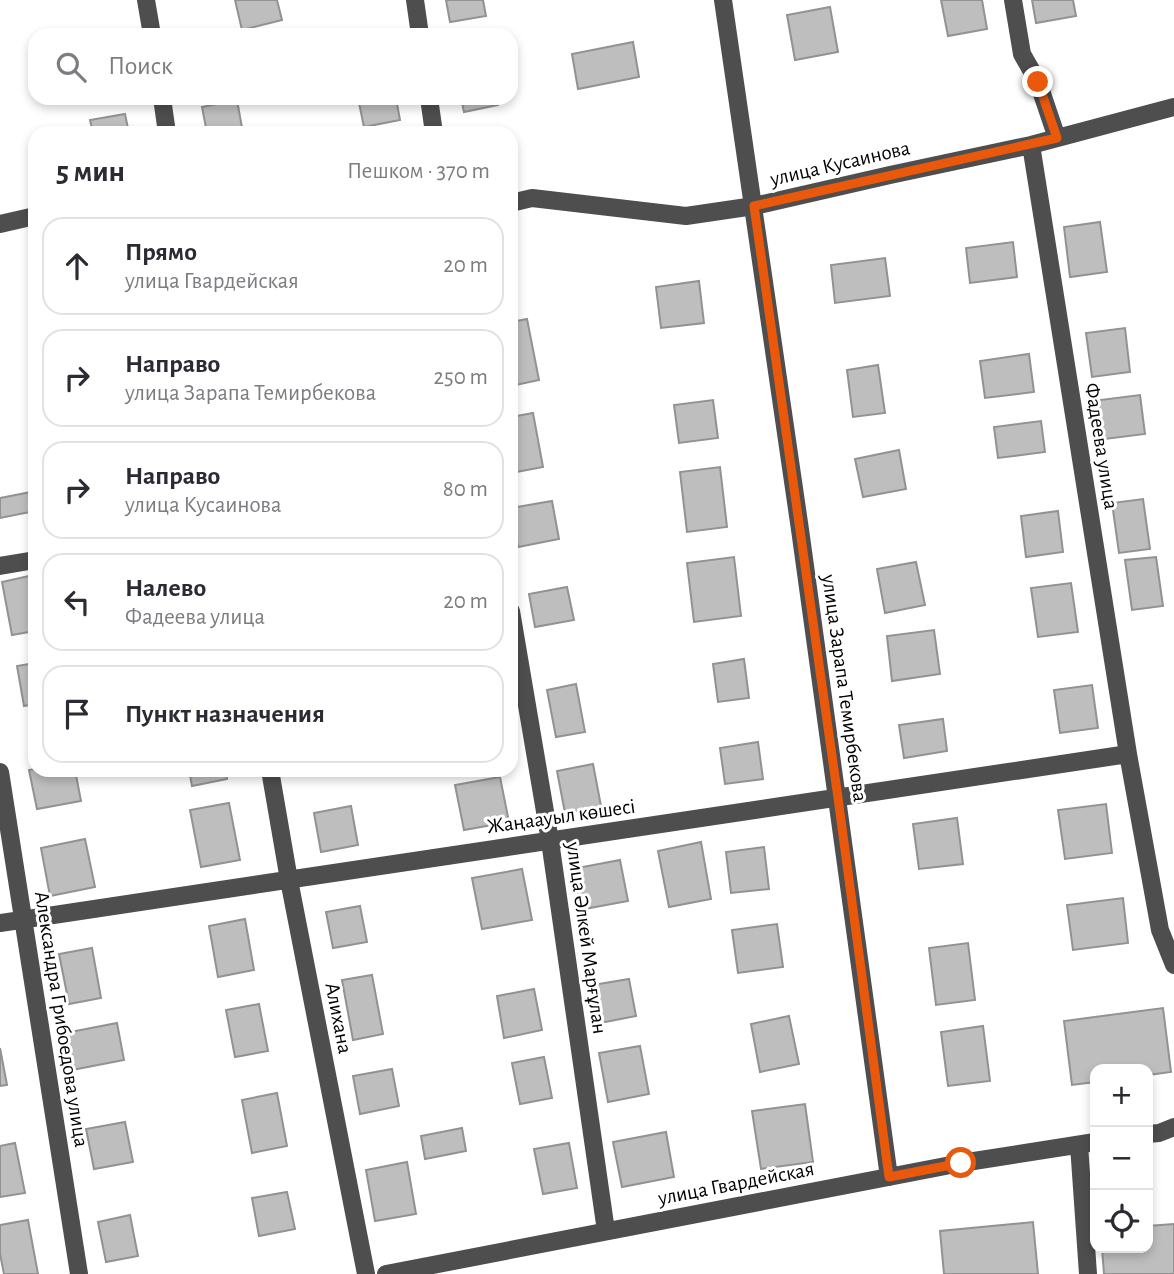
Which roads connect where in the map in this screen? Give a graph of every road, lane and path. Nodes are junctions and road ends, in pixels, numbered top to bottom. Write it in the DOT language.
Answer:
graph roads {
  1 [pos="146,0"];
  2 [pos="415,0"];
  3 [pos="723,0"];
  4 [pos="1013,0"];
  5 [pos="151,28"];
  6 [pos="419,28"];
  7 [pos="163,105"];
  8 [pos="430,105"];
  9 [pos="1174,107"];
  10 [pos="166,126"];
  11 [pos="433,126"];
  12 [pos="1057,138"];
  13 [pos="1031,145"];
  14 [pos="518,201"];
  15 [pos="754,206"];
  16 [pos="28,218"];
  17 [pos="0,224"];
  18 [pos="28,561"];
  19 [pos="0,566"];
  20 [pos="518,652"];
  21 [pos="1128,754"];
  22 [pos="0,772"];
  23 [pos="271,777"];
  24 [pos="838,798"];
  25 [pos="550,841"];
  26 [pos="289,880"];
  27 [pos="23,919"];
  28 [pos="0,923"];
  29 [pos="1174,965"];
  30 [pos="1174,1127"];
  31 [pos="1153,1134"];
  32 [pos="1087,1144"];
  33 [pos="889,1177"];
  34 [pos="606,1231"];
  35 [pos="79,1274"];
  36 [pos="366,1274"];
  37 [pos="386,1274"];
  38 [pos="1088,1274"];
  1 -- 5 [label="street"];
  2 -- 6 [label="street"];
  3 -- 15 [label="street, улица Зарапа Темирбекова"];
  4 -- 12 [label="street"];
  7 -- 10 [label="street"];
  8 -- 11 [label="street"];
  9 -- 12 [label="street, улица Кусаинова"];
  12 -- 13 [label="street, улица Кусаинова"];
  13 -- 15 [label="street, улица Кусаинова"];
  13 -- 21 [label="street, Фадеева улица"];
  14 -- 15 [label="street, улица Кусаинова"];
  15 -- 24 [label="street, улица Зарапа Темирбекова"];
  16 -- 17 [label="street"];
  18 -- 19 [label="street"];
  20 -- 25 [label="street, улица Әлкей Марғұлан"];
  21 -- 24 [label="street, Жаңаауыл көшесі"];
  21 -- 29 [label="street, Фадеева улица"];
  22 -- 27 [label="street, Александра Грибоедова улица"];
  23 -- 26 [label="street, Алихана"];
  24 -- 25 [label="street, Жаңаауыл көшесі"];
  24 -- 33 [label="street, улица Зарапа Темирбекова"];
  25 -- 26 [label="street, Жаңаауыл көшесі"];
  25 -- 34 [label="street, улица Әлкей Марғұлан"];
  26 -- 27 [label="street, Жаңаауыл көшесі"];
  26 -- 36 [label="street, Алихана"];
  27 -- 28 [label="street, Жаңаауыл көшесі"];
  27 -- 35 [label="street, Александра Грибоедова улица"];
  30 -- 31 [label="street"];
  32 -- 33 [label="street, улица Гвардейская"];
  32 -- 38 [label="street"];
  33 -- 34 [label="street, улица Гвардейская"];
  34 -- 37 [label="street, улица Гвардейская"];
}
